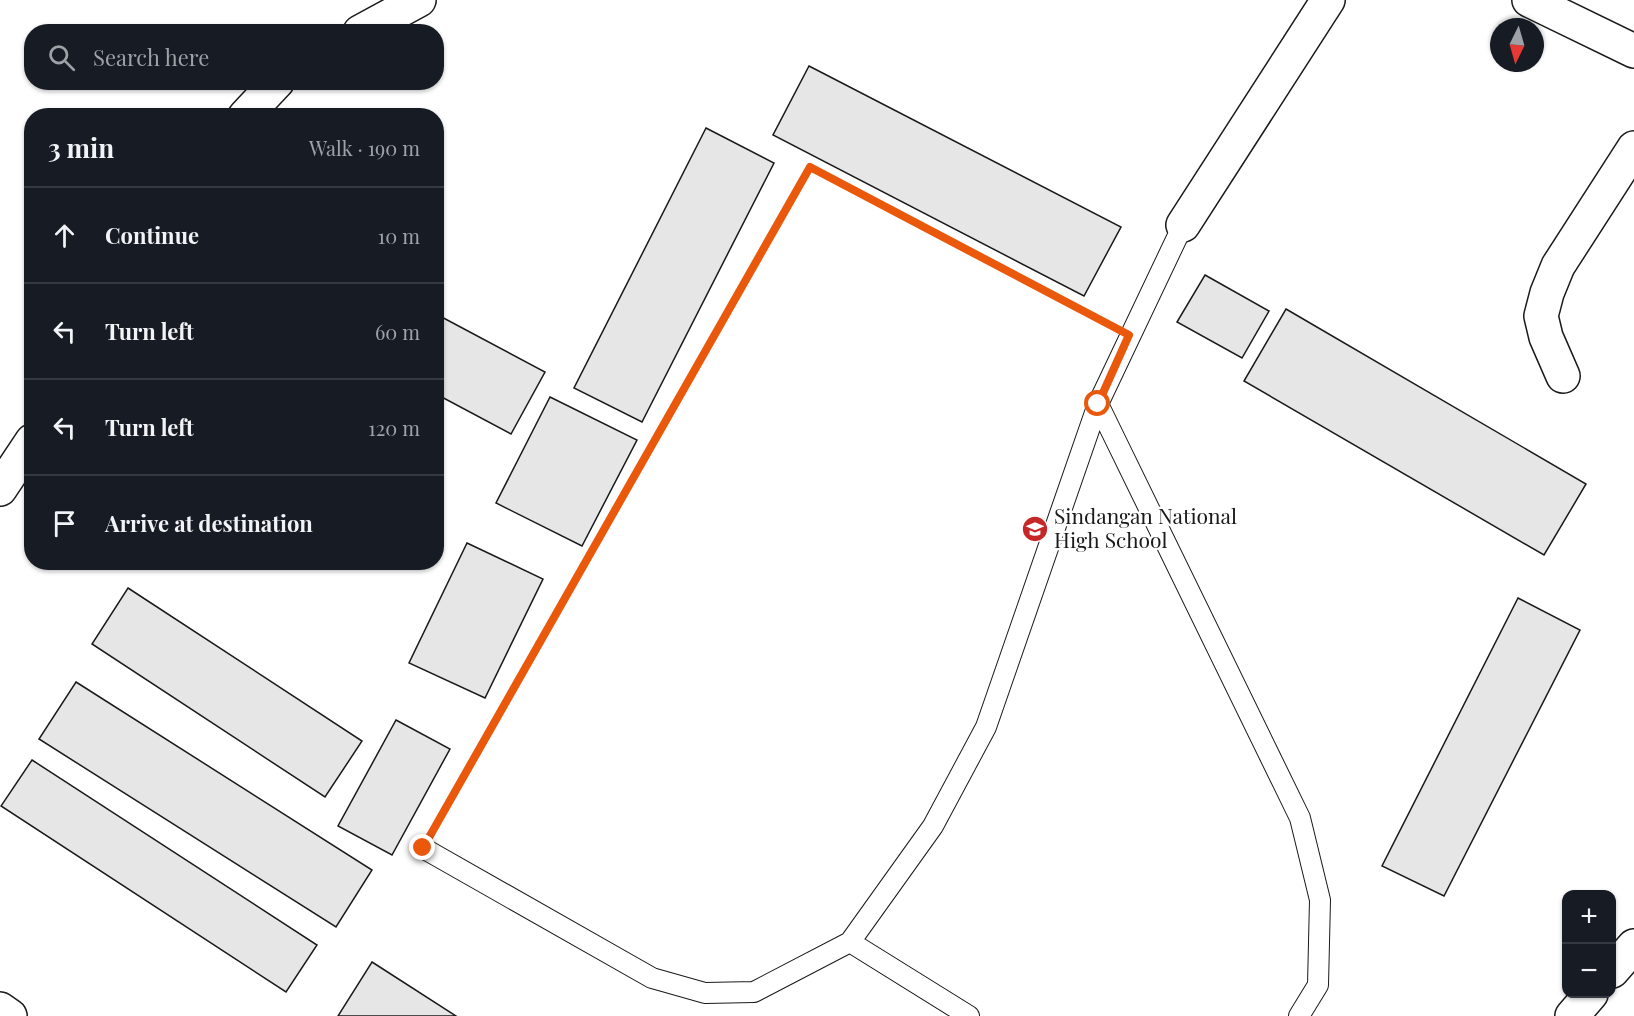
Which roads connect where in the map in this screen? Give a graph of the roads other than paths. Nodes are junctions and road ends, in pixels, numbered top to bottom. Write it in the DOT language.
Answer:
graph roads {
  1 [pos="418,0"];
  2 [pos="1328,0"];
  3 [pos="1528,0"];
  4 [pos="374,24"];
  5 [pos="1634,51"];
  6 [pos="269,90"];
  7 [pos="253,108"];
  8 [pos="1634,148"];
  9 [pos="1183,225"];
  10 [pos="1563,376"];
  11 [pos="1098,404"];
  12 [pos="24,453"];
  13 [pos="0,489"];
  14 [pos="423,848"];
  15 [pos="850,942"];
  16 [pos="1634,945"];
  17 [pos="1616,965"];
  18 [pos="1587,998"];
  19 [pos="0,1009"];
  20 [pos="10,1016"];
  21 [pos="969,1016"];
  22 [pos="1299,1016"];
  23 [pos="1572,1016"];
  1 -- 4 [label="street"];
  2 -- 9 [label="street"];
  3 -- 5 [label="street"];
  6 -- 7 [label="street"];
  8 -- 10 [label="street"];
  9 -- 11 [label="lane"];
  11 -- 15 [label="lane"];
  11 -- 22 [label="lane"];
  12 -- 13 [label="street"];
  14 -- 15 [label="lane"];
  15 -- 21 [label="lane"];
  16 -- 17 [label="street"];
  18 -- 23 [label="street"];
  19 -- 20 [label="street"];
}
